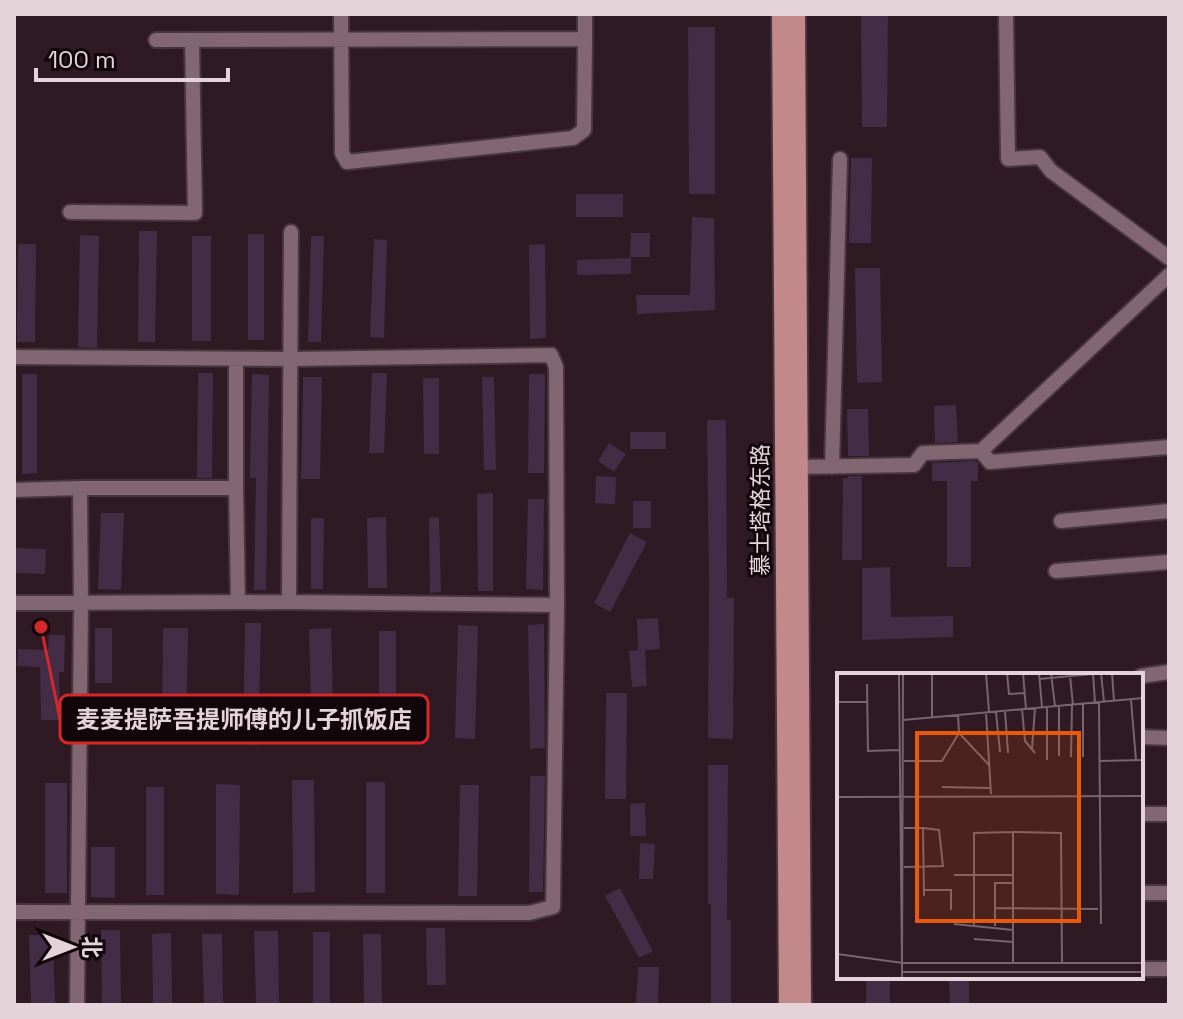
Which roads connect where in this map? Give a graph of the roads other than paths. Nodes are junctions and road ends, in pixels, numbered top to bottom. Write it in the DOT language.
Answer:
graph roads {
  1 [pos="341,14"];
  2 [pos="585,14"];
  3 [pos="781,14"];
  4 [pos="796,14"];
  5 [pos="1006,14"];
  6 [pos="585,39"];
  7 [pos="156,40"];
  8 [pos="192,40"];
  9 [pos="341,40"];
  10 [pos="840,159"];
  11 [pos="70,212"];
  12 [pos="291,232"];
  13 [pos="1169,258"];
  14 [pos="1169,275"];
  15 [pos="14,357"];
  16 [pos="236,359"];
  17 [pos="291,359"];
  18 [pos="1169,447"];
  19 [pos="981,451"];
  20 [pos="798,467"];
  21 [pos="832,467"];
  22 [pos="80,488"];
  23 [pos="236,488"];
  24 [pos="14,490"];
  25 [pos="1169,511"];
  26 [pos="1061,521"];
  27 [pos="1169,562"];
  28 [pos="1056,571"];
  29 [pos="238,602"];
  30 [pos="289,602"];
  31 [pos="14,603"];
  32 [pos="81,603"];
  33 [pos="551,605"];
  34 [pos="1169,672"];
  35 [pos="1143,676"];
  36 [pos="1143,737"];
  37 [pos="1169,738"];
  38 [pos="1143,814"];
  39 [pos="1169,814"];
  40 [pos="1143,893"];
  41 [pos="1169,893"];
  42 [pos="14,912"];
  43 [pos="78,912"];
  44 [pos="1143,969"];
  45 [pos="1169,969"];
  46 [pos="77,1005"];
  47 [pos="788,1005"];
  48 [pos="802,1005"];
  1 -- 9 [label="street"];
  2 -- 6 [label="street"];
  3 -- 47 [label="main road, 慕士塔格东路"];
  4 -- 20 [label="main road, 慕士塔格东路"];
  5 -- 13 [label="street"];
  6 -- 9 [label="street"];
  6 -- 9 [label="street"];
  7 -- 8 [label="street"];
  8 -- 9 [label="street"];
  8 -- 11 [label="street"];
  10 -- 21 [label="street"];
  12 -- 17 [label="street"];
  14 -- 19 [label="street"];
  15 -- 16 [label="street"];
  16 -- 17 [label="street"];
  16 -- 23 [label="street"];
  17 -- 30 [label="street"];
  17 -- 33 [label="street"];
  18 -- 19 [label="street"];
  19 -- 21 [label="street"];
  20 -- 21 [label="street"];
  20 -- 48 [label="main road, 慕士塔格东路"];
  22 -- 23 [label="street"];
  22 -- 24 [label="street"];
  22 -- 32 [label="street"];
  23 -- 29 [label="street"];
  25 -- 26 [label="street"];
  27 -- 28 [label="street"];
  29 -- 30 [label="street"];
  29 -- 32 [label="street"];
  30 -- 33 [label="street"];
  31 -- 32 [label="street"];
  32 -- 43 [label="street"];
  33 -- 43 [label="street"];
  34 -- 35 [label="street"];
  36 -- 37 [label="street"];
  38 -- 39 [label="street"];
  40 -- 41 [label="street"];
  42 -- 43 [label="street"];
  43 -- 46 [label="street"];
  44 -- 45 [label="street"];
}
